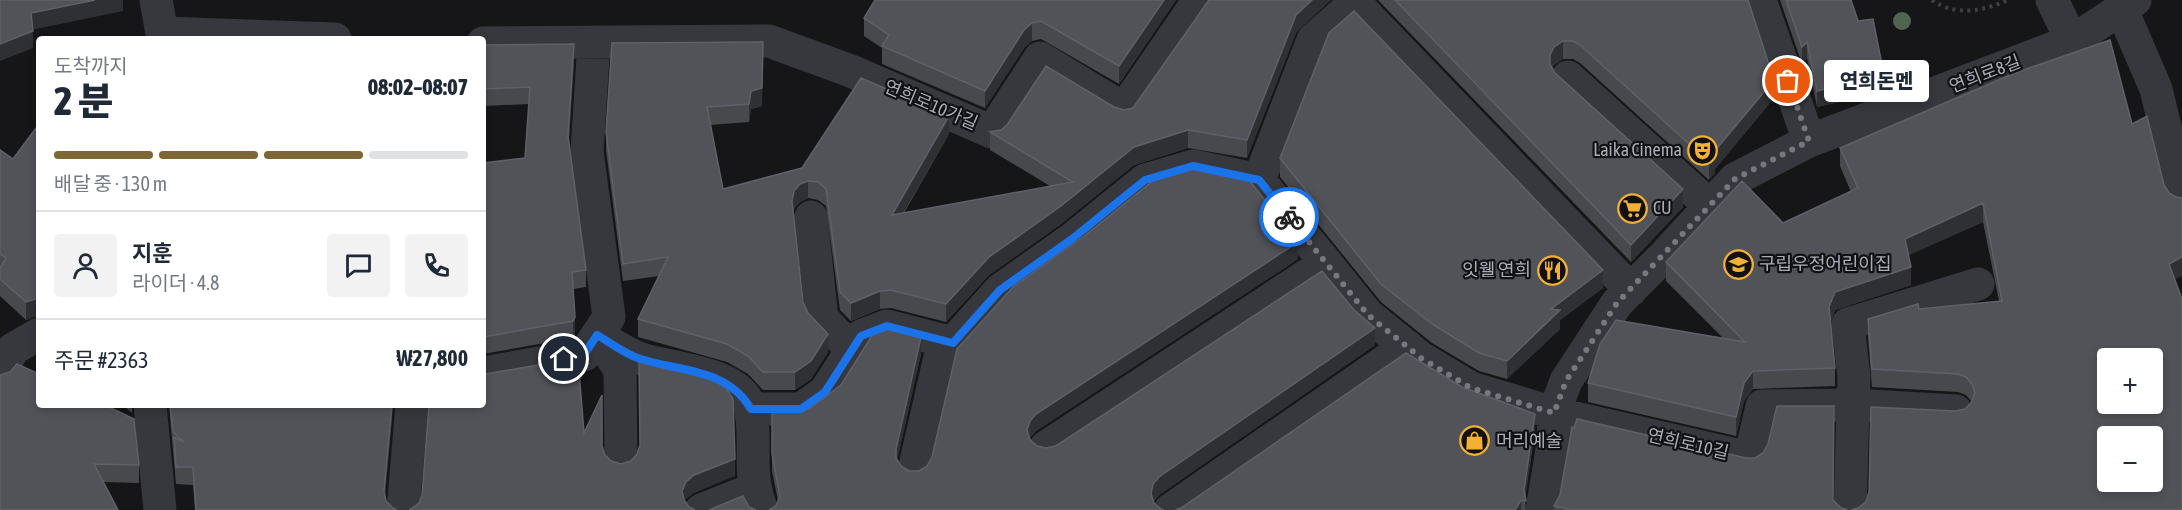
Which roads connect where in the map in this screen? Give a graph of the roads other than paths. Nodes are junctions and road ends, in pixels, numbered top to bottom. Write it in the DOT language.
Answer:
graph roads {
  1 [pos="156,0"];
  2 [pos="1198,0"];
  3 [pos="1760,0"];
  4 [pos="2052,0"];
  5 [pos="1356,2"];
  6 [pos="2129,5"];
  7 [pos="163,36"];
  8 [pos="2072,41"];
  9 [pos="594,42"];
  10 [pos="486,43"];
  11 [pos="1568,77"];
  12 [pos="1809,141"];
  13 [pos="1259,180"];
  14 [pos="2182,198"];
  15 [pos="1710,206"];
  16 [pos="811,217"];
  17 [pos="1326,263"];
  18 [pos="1978,284"];
  19 [pos="1631,290"];
  20 [pos="597,335"];
  21 [pos="36,336"];
  22 [pos="953,343"];
  23 [pos="1407,346"];
  24 [pos="852,350"];
  25 [pos="486,372"];
  26 [pos="0,374"];
  27 [pos="1854,405"];
  28 [pos="150,408"];
  29 [pos="412,408"];
  30 [pos="751,409"];
  31 [pos="1956,411"];
  32 [pos="1554,413"];
  33 [pos="1046,447"];
  34 [pos="621,462"];
  35 [pos="914,470"];
  36 [pos="758,500"];
  37 [pos="160,510"];
  38 [pos="403,510"];
  39 [pos="701,510"];
  40 [pos="1170,510"];
  41 [pos="1542,510"];
  42 [pos="1850,510"];
  1 -- 7 [label="street"];
  2 -- 9 [label="street, 연희로10가길"];
  3 -- 12 [label="street"];
  4 -- 8 [label="street"];
  5 -- 13 [label="street"];
  5 -- 19 [label="street"];
  6 -- 8 [label="street, 연희로8길"];
  6 -- 14 [label="street, 연희로8길"];
  8 -- 12 [label="street, 연희로8길"];
  9 -- 10 [label="street, 연희로10가길"];
  9 -- 20 [label="street"];
  11 -- 15 [label="street"];
  12 -- 15 [label="street, 연희로8길"];
  13 -- 17 [label="street"];
  13 -- 22 [label="street"];
  15 -- 19 [label="street, 연희로8길"];
  16 -- 24 [label="street"];
  17 -- 23 [label="street"];
  17 -- 33 [label="street"];
  18 -- 27 [label="street"];
  19 -- 32 [label="street, 연희로8길"];
  20 -- 25 [label="street"];
  20 -- 30 [label="street"];
  20 -- 34 [label="street"];
  21 -- 26 [label="street"];
  22 -- 24 [label="street"];
  22 -- 35 [label="street"];
  23 -- 32 [label="street"];
  23 -- 40 [label="street"];
  24 -- 30 [label="street"];
  27 -- 31 [label="street, 연희로10길"];
  27 -- 32 [label="street, 연희로10길"];
  27 -- 42 [label="street"];
  28 -- 37 [label="street"];
  29 -- 38 [label="street"];
  30 -- 36 [label="street"];
  32 -- 41 [label="street, 연희로8길"];
  36 -- 39 [label="street"];
}
